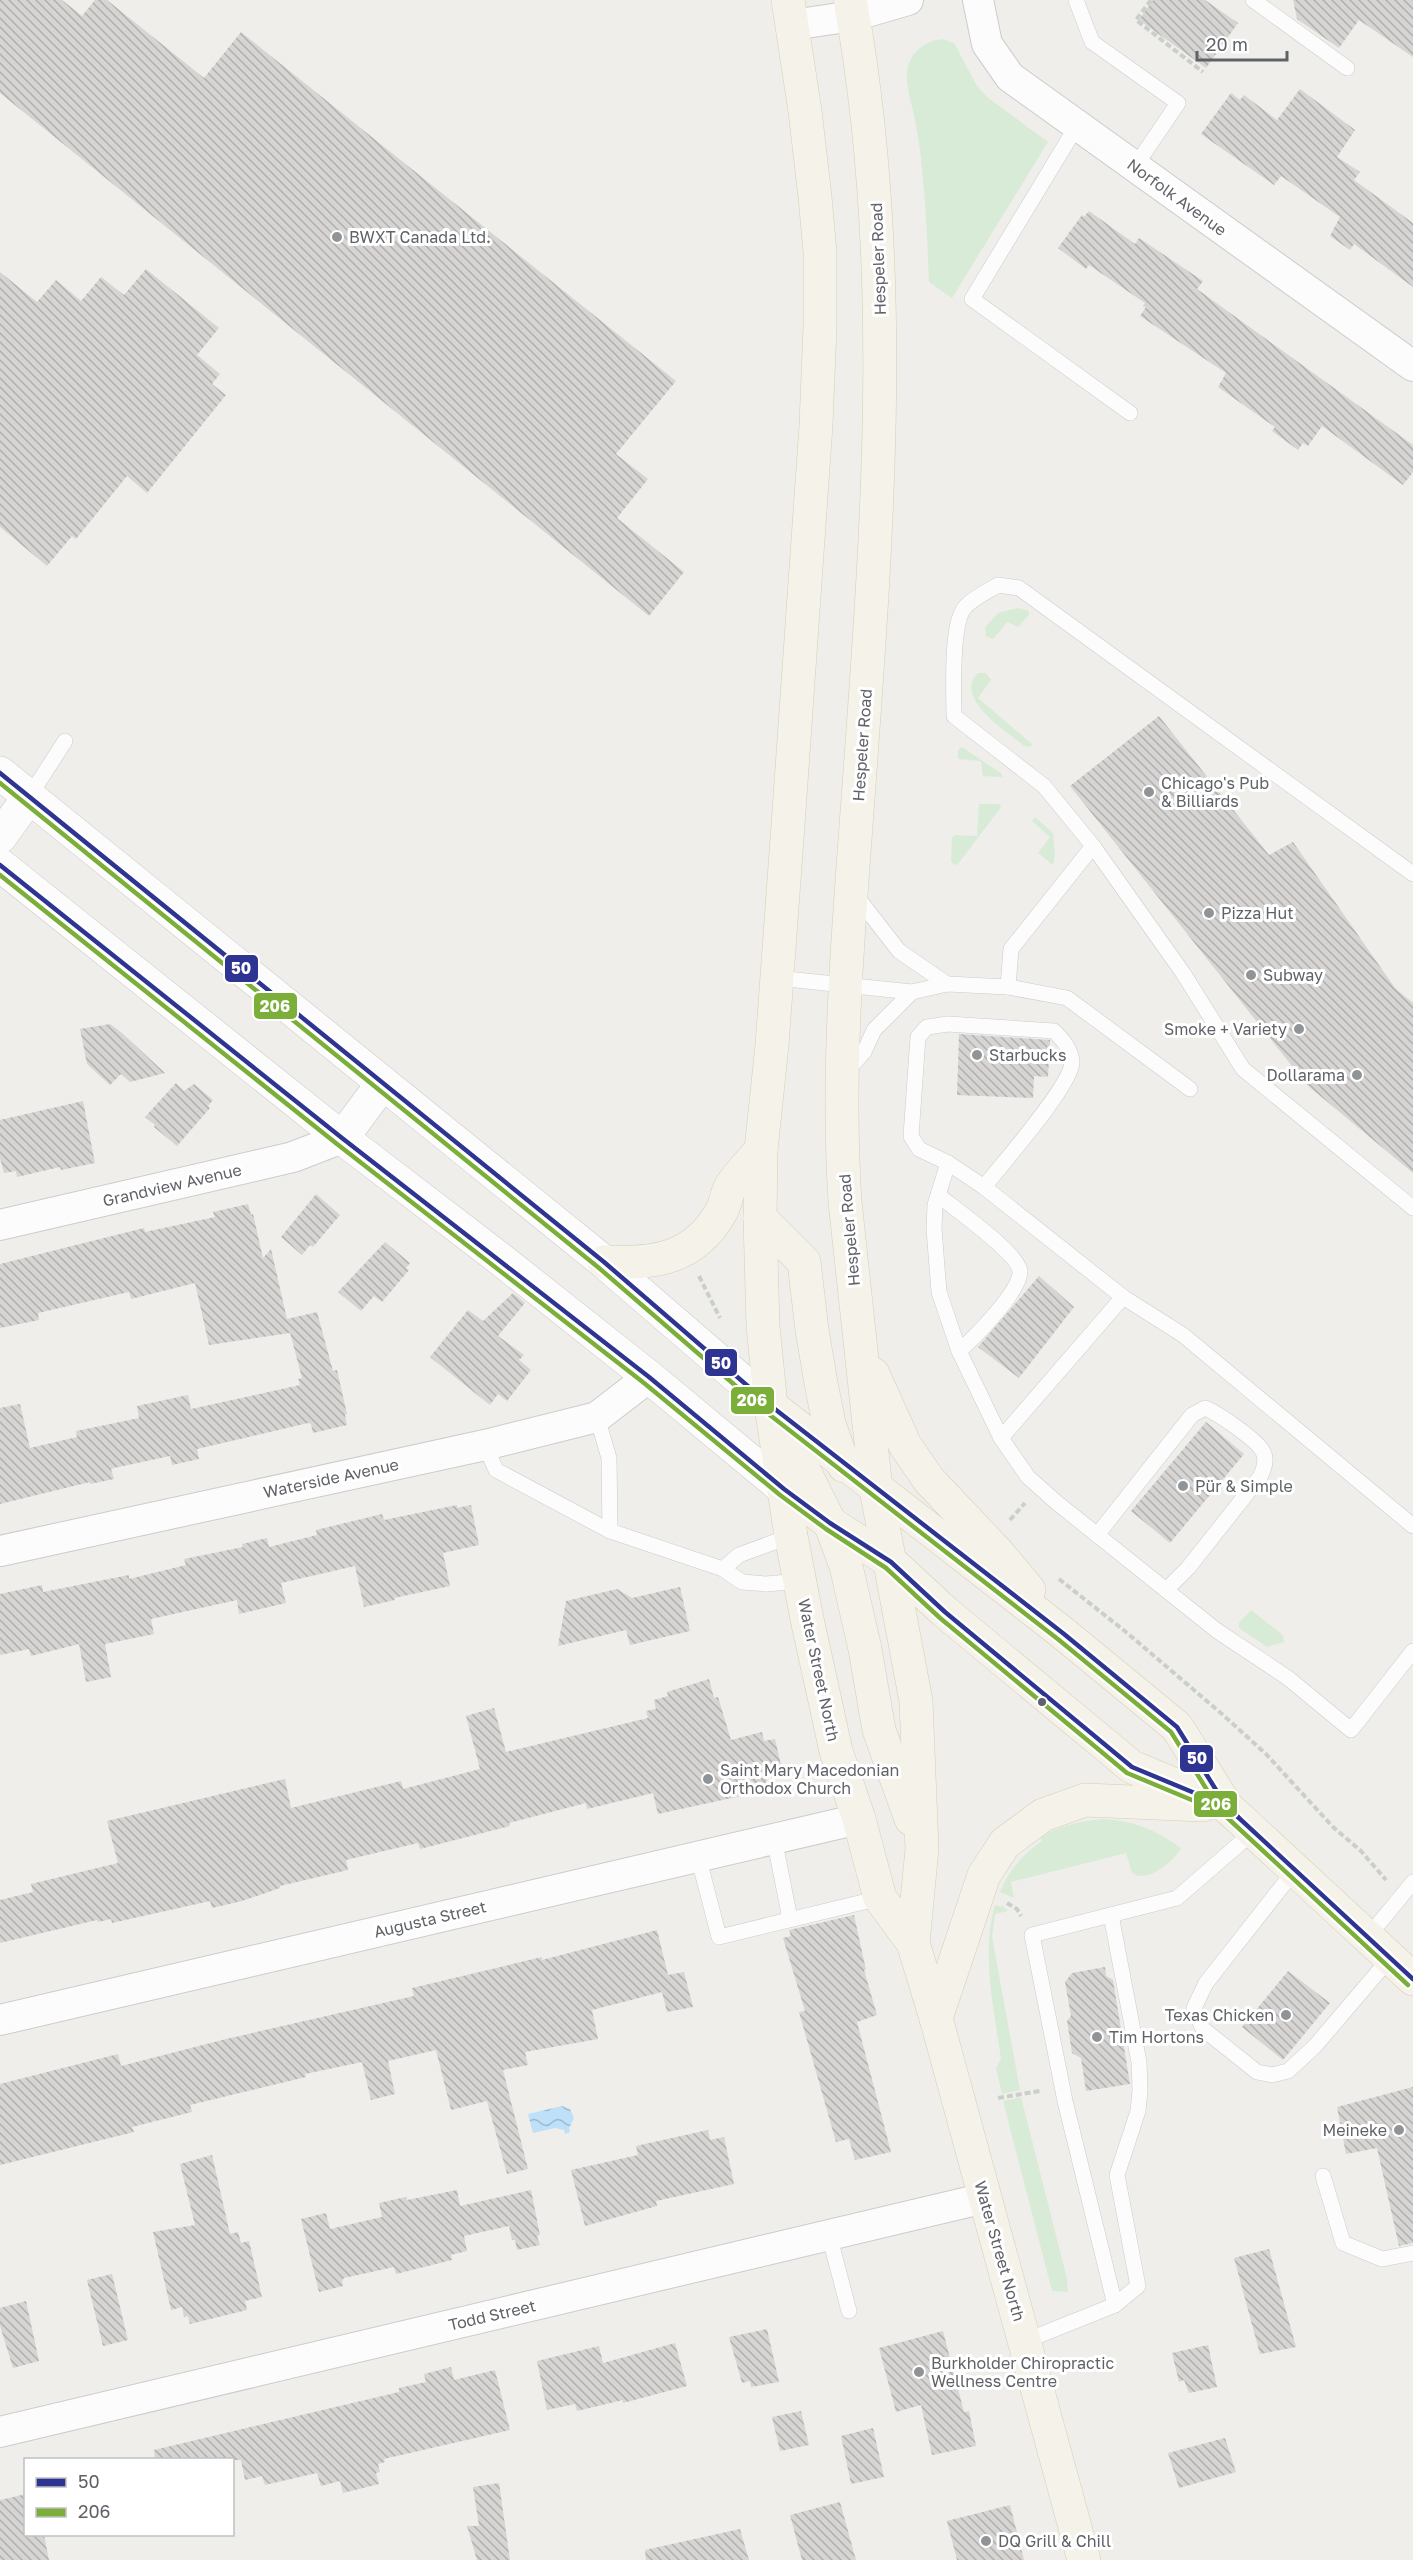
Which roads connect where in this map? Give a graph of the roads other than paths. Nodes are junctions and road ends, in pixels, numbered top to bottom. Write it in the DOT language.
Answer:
graph roads {
  1 [pos="908,0"];
  2 [pos="978,0"];
  3 [pos="1076,0"];
  4 [pos="1253,0"];
  5 [pos="852,8"];
  6 [pos="790,13"];
  7 [pos="1347,68"];
  8 [pos="1078,124"];
  9 [pos="1134,168"];
  10 [pos="1413,366"];
  11 [pos="1130,413"];
  12 [pos="65,741"];
  13 [pos="0,773"];
  14 [pos="29,797"];
  15 [pos="0,837"];
  16 [pos="1093,846"];
  17 [pos="0,865"];
  18 [pos="1413,874"];
  19 [pos="852,890"];
  20 [pos="777,978"];
  21 [pos="947,984"];
  22 [pos="846,986"];
  23 [pos="1008,987"];
  24 [pos="912,992"];
  25 [pos="842,1076"];
  26 [pos="383,1083"];
  27 [pos="1190,1089"];
  28 [pos="342,1138"];
  29 [pos="761,1150"];
  30 [pos="948,1163"];
  31 [pos="984,1187"];
  32 [pos="938,1196"];
  33 [pos="1413,1208"];
  34 [pos="760,1218"];
  35 [pos="0,1225"];
  36 [pos="604,1262"];
  37 [pos="1123,1297"];
  38 [pos="860,1345"];
  39 [pos="959,1351"];
  40 [pos="649,1377"];
  41 [pos="771,1406"];
  42 [pos="597,1417"];
  43 [pos="1001,1438"];
  44 [pos="485,1445"];
  45 [pos="843,1464"];
  46 [pos="784,1489"];
  47 [pos="876,1489"];
  48 [pos="830,1523"];
  49 [pos="1413,1526"];
  50 [pos="610,1531"];
  51 [pos="1097,1535"];
  52 [pos="791,1536"];
  53 [pos="0,1551"];
  54 [pos="891,1562"];
  55 [pos="723,1569"];
  56 [pos="800,1581"];
  57 [pos="1166,1590"];
  58 [pos="1064,1634"];
  59 [pos="1413,1651"];
  60 [pos="1226,1806"];
  61 [pos="859,1819"];
  62 [pos="1254,1832"];
  63 [pos="774,1838"];
  64 [pos="922,1849"];
  65 [pos="698,1856"];
  66 [pos="1295,1870"];
  67 [pos="1413,1882"];
  68 [pos="880,1898"];
  69 [pos="1110,1915"];
  70 [pos="790,1919"];
  71 [pos="913,1943"];
  72 [pos="1390,1958"];
  73 [pos="936,2018"];
  74 [pos="0,2020"];
  75 [pos="1323,2176"];
  76 [pos="985,2198"];
  77 [pos="829,2235"];
  78 [pos="1413,2253"];
  79 [pos="1114,2305"];
  80 [pos="849,2311"];
  81 [pos="1024,2341"];
  82 [pos="0,2432"];
  83 [pos="1084,2560"];
  1 -- 5 [label="street"];
  2 -- 8 [label="street, Norfolk Avenue"];
  3 -- 9 [label="lane"];
  4 -- 7 [label="lane"];
  5 -- 6 [label="street"];
  5 -- 19 [label="main road, Hespeler Road"];
  6 -- 20 [label="main road"];
  8 -- 9 [label="street, Norfolk Avenue"];
  8 -- 11 [label="lane"];
  9 -- 10 [label="street, Norfolk Avenue"];
  12 -- 14 [label="lane"];
  13 -- 14 [label="main road"];
  14 -- 15 [label="main road"];
  14 -- 26 [label="main road"];
  16 -- 18 [label="lane"];
  16 -- 23 [label="lane"];
  16 -- 33 [label="lane"];
  17 -- 28 [label="main road"];
  19 -- 21 [label="lane"];
  19 -- 22 [label="main road, Hespeler Road"];
  20 -- 22 [label="lane"];
  20 -- 29 [label="main road"];
  21 -- 23 [label="lane"];
  21 -- 24 [label="lane"];
  22 -- 24 [label="lane"];
  22 -- 25 [label="main road, Hespeler Road"];
  23 -- 27 [label="lane"];
  24 -- 25 [label="lane"];
  25 -- 38 [label="main road, Hespeler Road"];
  26 -- 28 [label="main road"];
  26 -- 36 [label="main road"];
  28 -- 35 [label="street, Grandview Avenue"];
  28 -- 40 [label="main road"];
  29 -- 34 [label="main road"];
  29 -- 36 [label="main road"];
  30 -- 31 [label="lane"];
  30 -- 31 [label="lane"];
  30 -- 32 [label="lane"];
  31 -- 37 [label="lane"];
  32 -- 39 [label="lane"];
  32 -- 39 [label="lane"];
  34 -- 41 [label="main road"];
  34 -- 45 [label="main road"];
  36 -- 41 [label="main road"];
  37 -- 43 [label="lane"];
  37 -- 49 [label="lane"];
  38 -- 47 [label="main road, Hespeler Road"];
  38 -- 58 [label="main road"];
  39 -- 43 [label="lane"];
  40 -- 42 [label="street, Waterside Avenue"];
  40 -- 46 [label="main road"];
  41 -- 45 [label="main road"];
  41 -- 46 [label="main road, Water Street North"];
  41 -- 48 [label="main road"];
  42 -- 44 [label="street, Waterside Avenue"];
  42 -- 50 [label="lane"];
  43 -- 51 [label="lane"];
  44 -- 50 [label="lane"];
  44 -- 53 [label="street, Waterside Avenue"];
  45 -- 47 [label="main road"];
  45 -- 54 [label="main road"];
  46 -- 48 [label="main road"];
  46 -- 52 [label="main road, Water Street North"];
  47 -- 54 [label="main road, Hespeler Road"];
  47 -- 58 [label="main road"];
  48 -- 54 [label="main road"];
  48 -- 64 [label="main road"];
  50 -- 55 [label="lane"];
  51 -- 57 [label="lane"];
  51 -- 57 [label="lane"];
  52 -- 55 [label="lane"];
  52 -- 56 [label="main road, Water Street North"];
  54 -- 60 [label="main road"];
  54 -- 64 [label="main road, Water Street North"];
  55 -- 56 [label="lane"];
  56 -- 61 [label="main road, Water Street North"];
  57 -- 59 [label="lane"];
  58 -- 60 [label="main road"];
  60 -- 62 [label="main road"];
  60 -- 73 [label="main road"];
  61 -- 63 [label="street, Augusta Street"];
  61 -- 68 [label="main road, Water Street North"];
  62 -- 66 [label="main road"];
  62 -- 69 [label="lane"];
  63 -- 65 [label="street, Augusta Street"];
  63 -- 70 [label="lane"];
  64 -- 71 [label="main road, Water Street North"];
  65 -- 70 [label="lane"];
  65 -- 74 [label="street, Augusta Street"];
  66 -- 72 [label="main road"];
  66 -- 72 [label="lane"];
  67 -- 72 [label="lane"];
  68 -- 70 [label="lane"];
  68 -- 71 [label="main road, Water Street North"];
  69 -- 79 [label="lane"];
  69 -- 79 [label="lane"];
  71 -- 73 [label="main road, Water Street North"];
  73 -- 76 [label="main road, Water Street North"];
  75 -- 78 [label="lane"];
  76 -- 77 [label="street, Todd Street"];
  76 -- 81 [label="main road, Water Street North"];
  77 -- 80 [label="lane"];
  77 -- 82 [label="street, Todd Street"];
  79 -- 81 [label="lane"];
  81 -- 83 [label="main road, Water Street North"];
}
